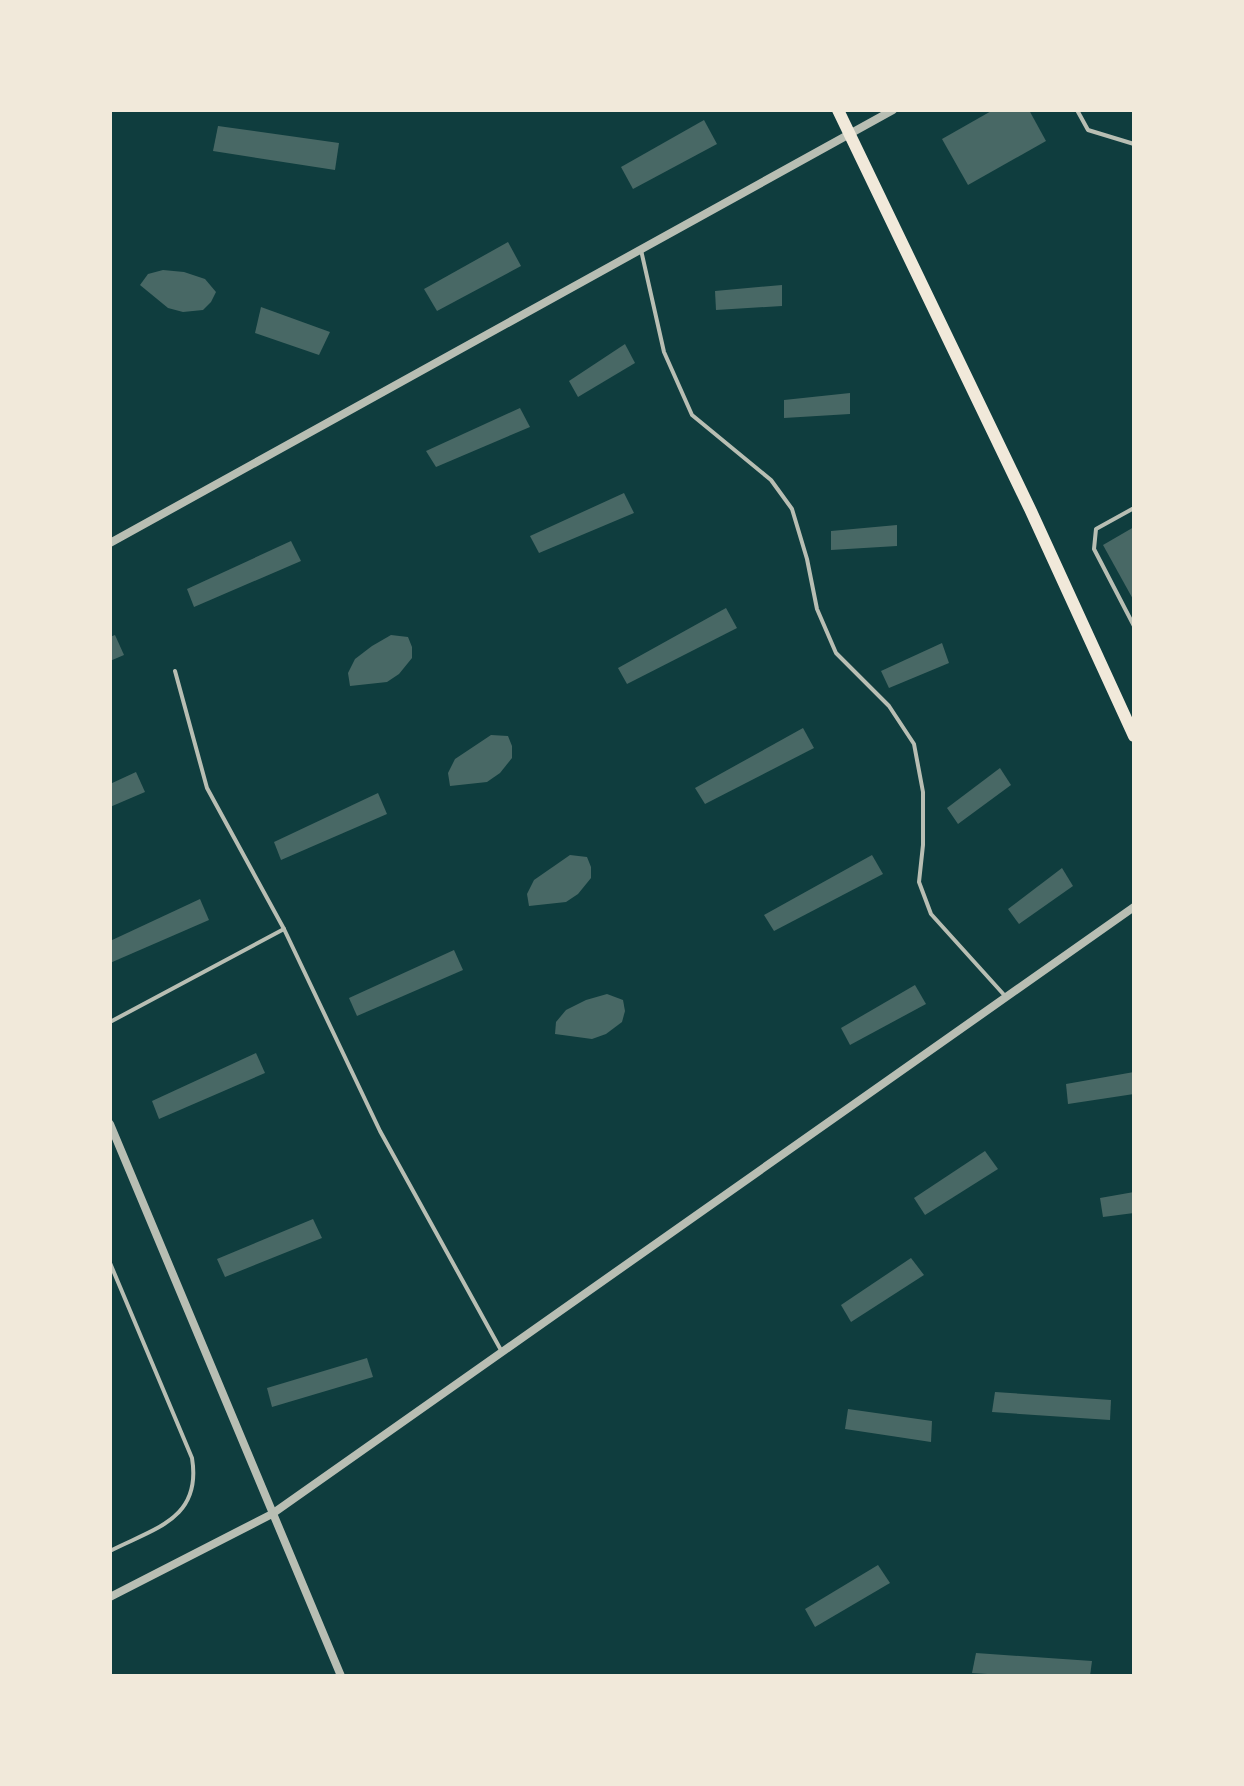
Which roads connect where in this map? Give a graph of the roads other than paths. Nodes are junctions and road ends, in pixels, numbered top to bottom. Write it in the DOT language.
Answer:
graph roads {
  1 [pos="838,110"];
  2 [pos="893,110"];
  3 [pos="1077,110"];
  4 [pos="849,134"];
  5 [pos="1134,144"];
  6 [pos="641,250"];
  7 [pos="1134,508"];
  8 [pos="110,543"];
  9 [pos="1134,626"];
  10 [pos="175,671"];
  11 [pos="1134,736"];
  12 [pos="1134,907"];
  13 [pos="284,929"];
  14 [pos="1006,997"];
  15 [pos="110,1022"];
  16 [pos="110,1124"];
  17 [pos="110,1263"];
  18 [pos="502,1352"];
  19 [pos="272,1514"];
  20 [pos="110,1551"];
  21 [pos="110,1597"];
  22 [pos="341,1676"];
  1 -- 4 [label="main road"];
  2 -- 4 [label="street"];
  3 -- 5 [label="lane"];
  4 -- 6 [label="street"];
  4 -- 11 [label="main road"];
  6 -- 8 [label="street"];
  6 -- 14 [label="lane"];
  7 -- 9 [label="lane"];
  10 -- 13 [label="lane"];
  12 -- 14 [label="street"];
  13 -- 15 [label="lane"];
  13 -- 18 [label="lane"];
  14 -- 18 [label="street"];
  16 -- 19 [label="street"];
  17 -- 20 [label="lane"];
  18 -- 19 [label="street"];
  19 -- 21 [label="street"];
  19 -- 22 [label="street"];
}
